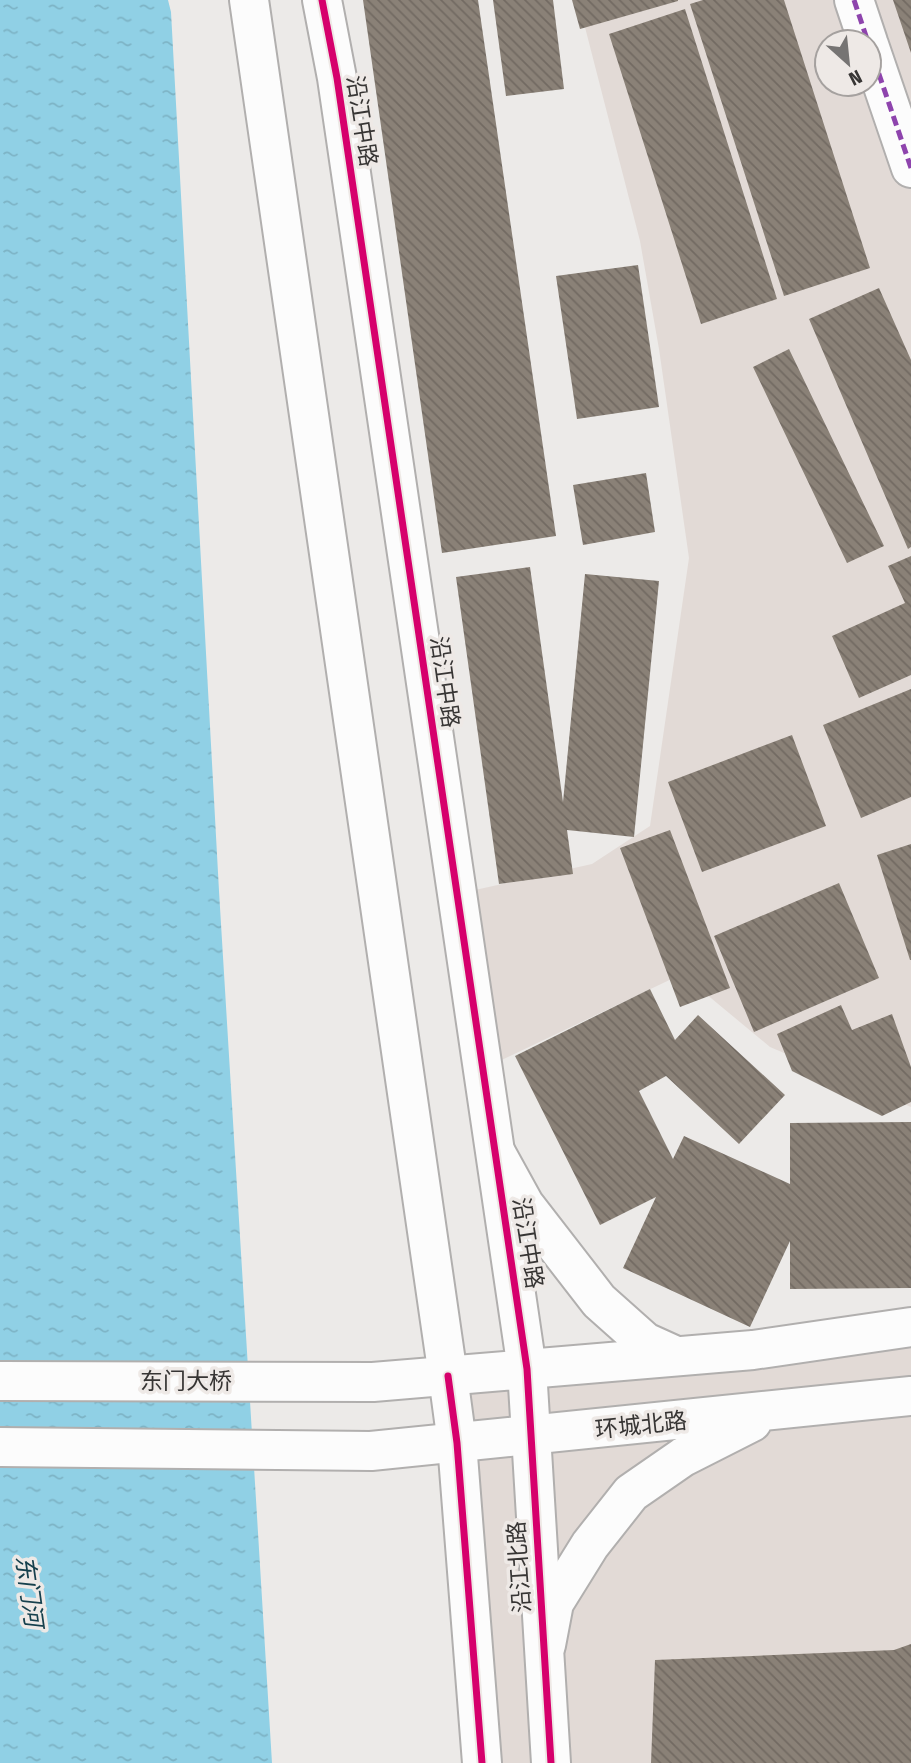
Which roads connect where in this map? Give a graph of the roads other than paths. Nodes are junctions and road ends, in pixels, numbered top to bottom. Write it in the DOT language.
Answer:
graph roads {
  1 [pos="249,0"];
  2 [pos="322,0"];
  3 [pos="854,0"];
  4 [pos="864,28"];
  5 [pos="883,85"];
  6 [pos="911,168"];
  7 [pos="495,1151"];
  8 [pos="911,1327"];
  9 [pos="676,1356"];
  10 [pos="527,1369"];
  11 [pos="448,1376"];
  12 [pos="0,1381"];
  13 [pos="911,1396"];
  14 [pos="786,1409"];
  15 [pos="530,1436"];
  16 [pos="457,1443"];
  17 [pos="0,1447"];
  18 [pos="544,1654"];
  19 [pos="482,1763"];
  20 [pos="551,1763"];
  1 -- 11 [label="main road"];
  2 -- 7 [label="main road, 沿江中路"];
  3 -- 4 [label="main road"];
  5 -- 6 [label="main road"];
  7 -- 9 [label="main road"];
  7 -- 10 [label="main road, 沿江中路"];
  8 -- 9 [label="main road"];
  9 -- 10 [label="main road"];
  10 -- 11 [label="main road"];
  10 -- 15 [label="main road, 沿江北路"];
  11 -- 12 [label="main road, 东门大桥"];
  11 -- 16 [label="main road"];
  13 -- 14 [label="main road, 环城北路"];
  14 -- 15 [label="main road, 环城北路"];
  14 -- 18 [label="main road"];
  15 -- 16 [label="main road, 环城北路"];
  15 -- 18 [label="main road, 沿江北路"];
  16 -- 17 [label="main road, 环城北路"];
  16 -- 19 [label="main road"];
  18 -- 20 [label="main road, 沿江北路"];
}
